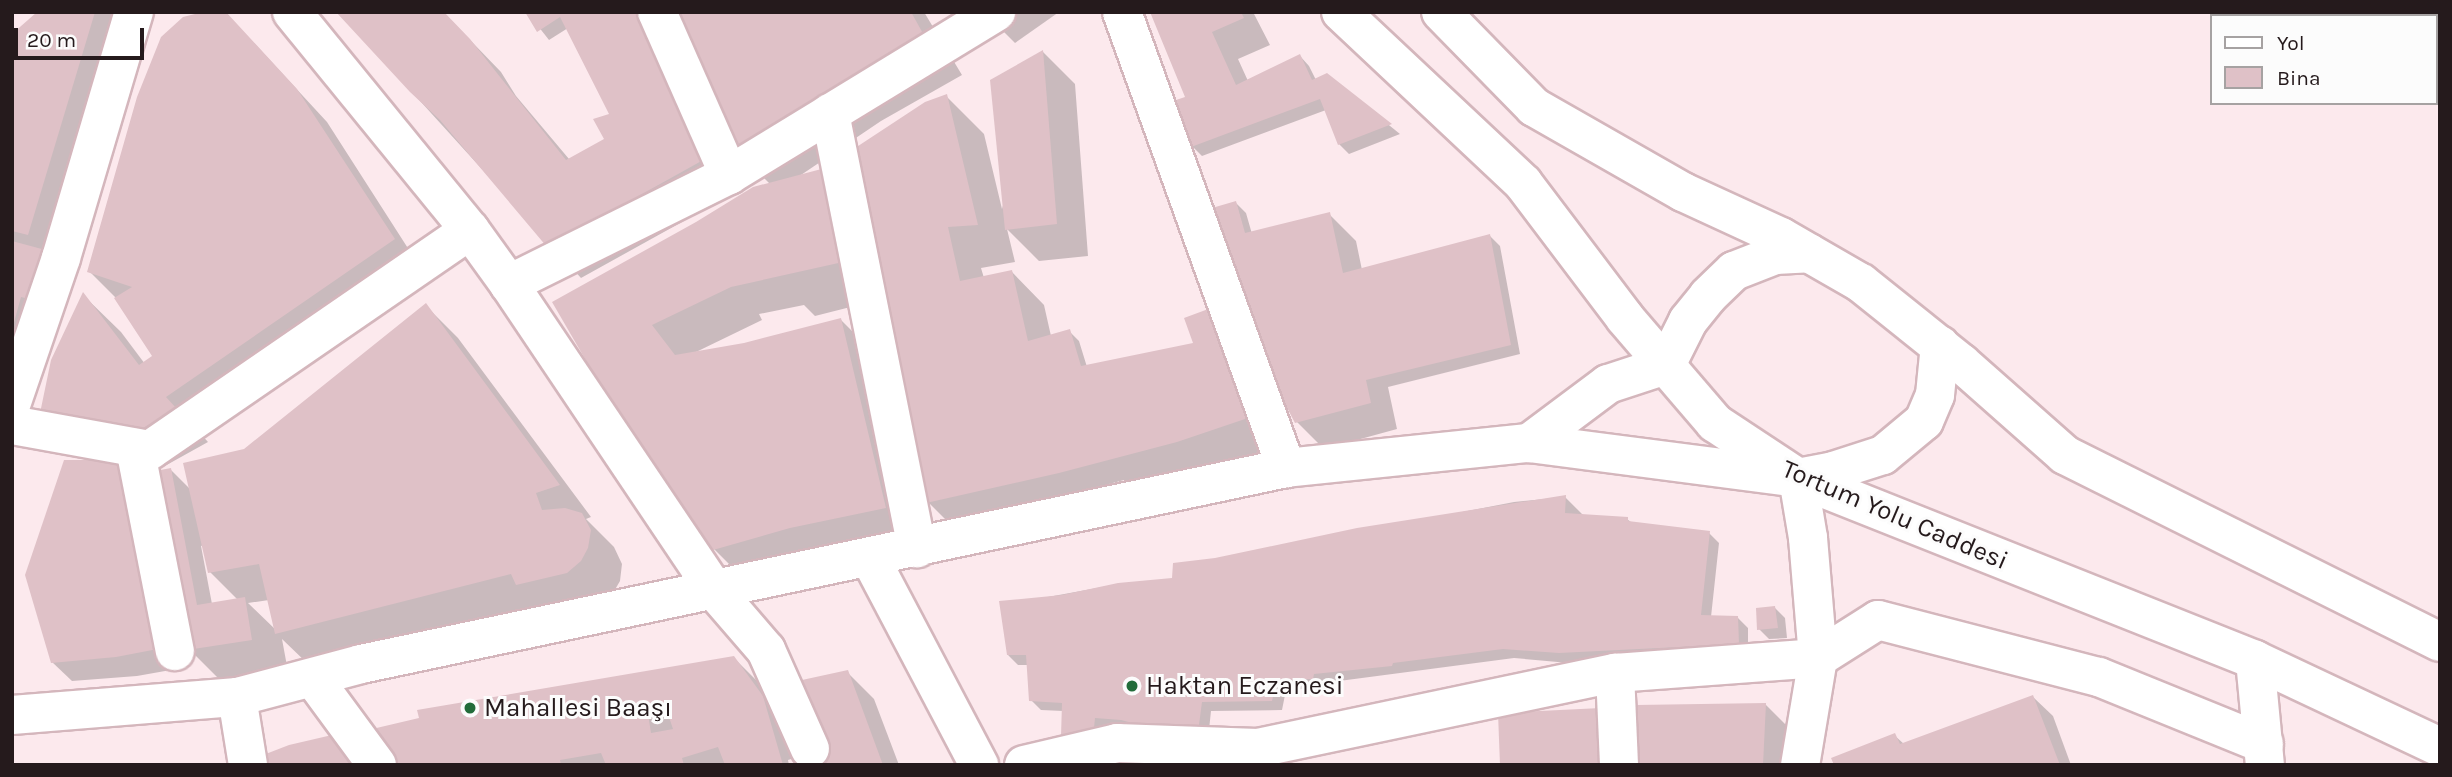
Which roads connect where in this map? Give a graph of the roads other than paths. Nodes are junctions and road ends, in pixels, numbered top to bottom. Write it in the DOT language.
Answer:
graph roads {
  1 [pos="134,12"];
  2 [pos="292,12"];
  3 [pos="657,12"];
  4 [pos="996,12"];
  5 [pos="1122,12"];
  6 [pos="1341,12"];
  7 [pos="1441,12"];
  8 [pos="947,24"];
  9 [pos="830,113"];
  10 [pos="729,175"];
  11 [pos="470,230"];
  12 [pos="1809,253"];
  13 [pos="509,284"];
  14 [pos="1940,345"];
  15 [pos="1666,365"];
  16 [pos="12,402"];
  17 [pos="12,425"];
  18 [pos="1529,443"];
  19 [pos="135,447"];
  20 [pos="1286,468"];
  21 [pos="1798,478"];
  22 [pos="917,548"];
  23 [pos="870,558"];
  24 [pos="715,591"];
  25 [pos="2440,642"];
  26 [pos="175,651"];
  27 [pos="1818,658"];
  28 [pos="2255,660"];
  29 [pos="1615,673"];
  30 [pos="313,678"];
  31 [pos="237,697"];
  32 [pos="12,715"];
  33 [pos="2440,747"];
  34 [pos="810,749"];
  35 [pos="2264,754"];
  36 [pos="1262,756"];
  37 [pos="248,765"];
  38 [pos="377,765"];
  39 [pos="979,765"];
  40 [pos="1024,765"];
  41 [pos="1619,765"];
  42 [pos="1800,765"];
  1 -- 16 [label="main road"];
  2 -- 11 [label="main road"];
  3 -- 10 [label="main road"];
  4 -- 8 [label="main road"];
  5 -- 20 [label="main road"];
  6 -- 15 [label="main road, Tortum Yolu Caddesi"];
  7 -- 12 [label="main road"];
  8 -- 9 [label="main road"];
  9 -- 10 [label="main road"];
  9 -- 22 [label="main road"];
  10 -- 13 [label="main road"];
  11 -- 13 [label="main road"];
  11 -- 19 [label="main road"];
  12 -- 14 [label="main road"];
  12 -- 15 [label="main road"];
  13 -- 24 [label="main road"];
  14 -- 21 [label="main road"];
  14 -- 25 [label="main road"];
  15 -- 18 [label="main road"];
  15 -- 21 [label="main road, Tortum Yolu Caddesi"];
  17 -- 19 [label="main road"];
  18 -- 20 [label="main road"];
  18 -- 21 [label="main road"];
  19 -- 26 [label="main road"];
  20 -- 22 [label="main road"];
  21 -- 27 [label="main road"];
  21 -- 28 [label="main road, Tortum Yolu Caddesi"];
  22 -- 23 [label="main road"];
  23 -- 24 [label="main road"];
  23 -- 39 [label="main road"];
  24 -- 30 [label="main road"];
  24 -- 34 [label="main road"];
  27 -- 29 [label="main road"];
  27 -- 35 [label="main road"];
  27 -- 42 [label="main road"];
  28 -- 33 [label="main road, Tortum Yolu Caddesi"];
  28 -- 35 [label="main road"];
  29 -- 36 [label="main road"];
  29 -- 41 [label="main road"];
  30 -- 31 [label="main road"];
  30 -- 38 [label="main road"];
  31 -- 32 [label="main road"];
  31 -- 37 [label="main road"];
  36 -- 40 [label="main road"];
}
